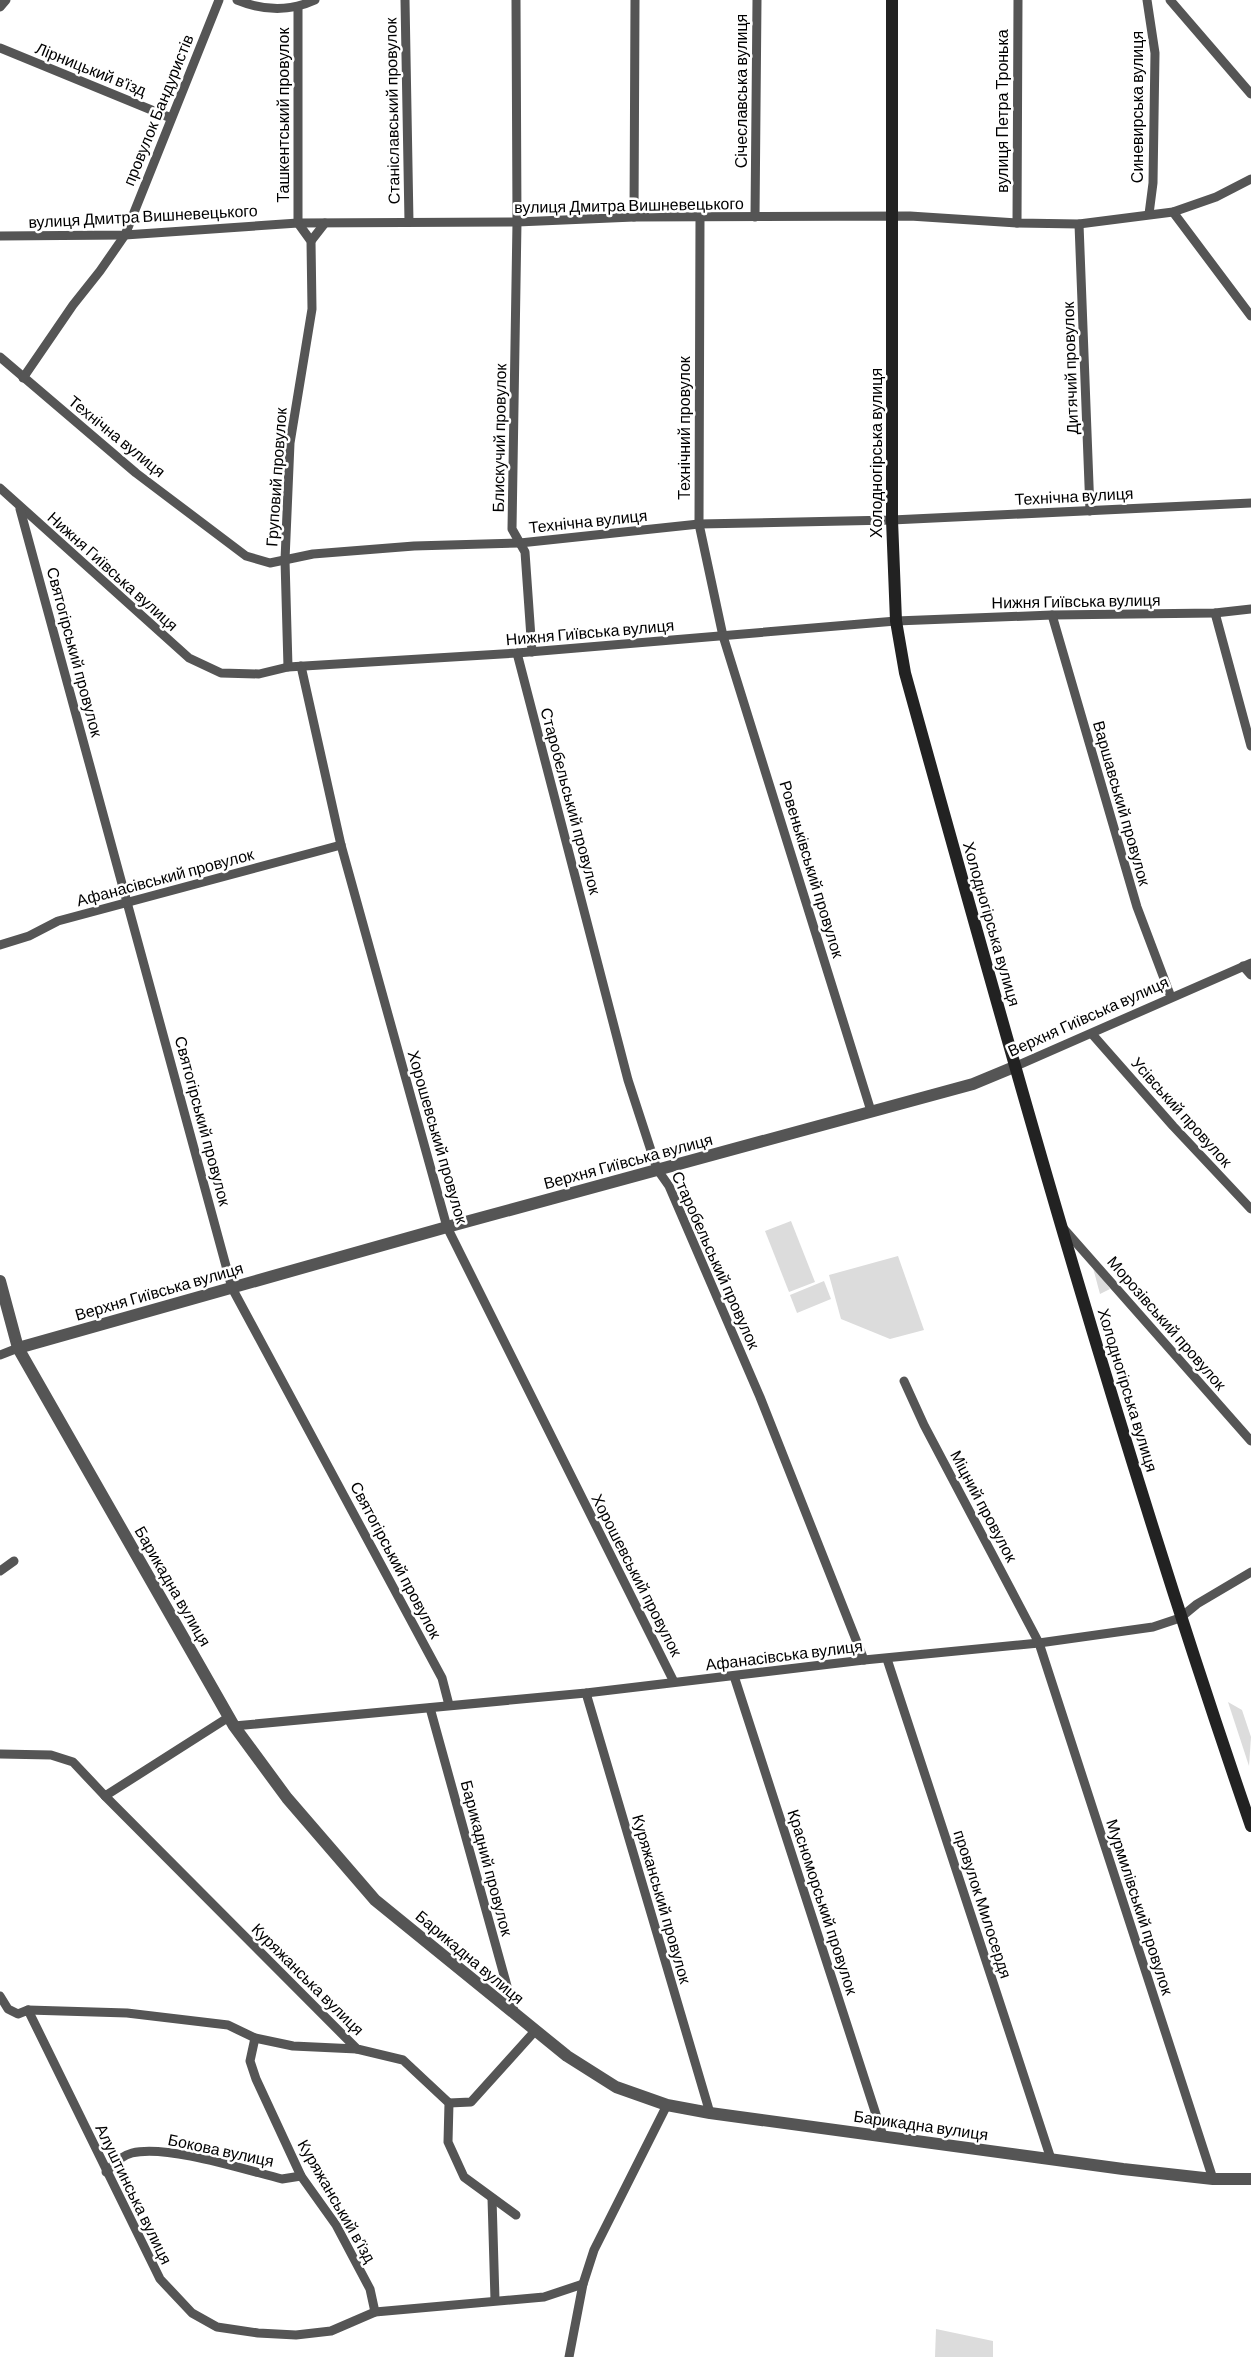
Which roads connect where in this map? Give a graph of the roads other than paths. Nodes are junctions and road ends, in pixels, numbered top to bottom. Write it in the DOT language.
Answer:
graph roads {
  1 [pos="6,0"];
  2 [pos="218,0"];
  3 [pos="237,0"];
  4 [pos="315,0"];
  5 [pos="405,0"];
  6 [pos="516,0"];
  7 [pos="635,0"];
  8 [pos="757,0"];
  9 [pos="892,0"];
  10 [pos="1018,0"];
  11 [pos="1147,0"];
  12 [pos="1170,0"];
  13 [pos="0,7"];
  14 [pos="298,8"];
  15 [pos="0,48"];
  16 [pos="1251,94"];
  17 [pos="171,118"];
  18 [pos="1251,179"];
  19 [pos="1173,212"];
  20 [pos="1149,214"];
  21 [pos="634,217"];
  22 [pos="755,217"];
  23 [pos="892,217"];
  24 [pos="700,218"];
  25 [pos="409,222"];
  26 [pos="517,222"];
  27 [pos="298,223"];
  28 [pos="325,223"];
  29 [pos="1017,223"];
  30 [pos="1079,224"];
  31 [pos="125,234"];
  32 [pos="0,236"];
  33 [pos="311,241"];
  34 [pos="1251,316"];
  35 [pos="0,357"];
  36 [pos="22,378"];
  37 [pos="0,488"];
  38 [pos="1251,503"];
  39 [pos="19,507"];
  40 [pos="1090,511"];
  41 [pos="892,520"];
  42 [pos="699,524"];
  43 [pos="520,543"];
  44 [pos="285,560"];
  45 [pos="1251,609"];
  46 [pos="1215,613"];
  47 [pos="1052,615"];
  48 [pos="896,621"];
  49 [pos="723,636"];
  50 [pos="532,652"];
  51 [pos="517,653"];
  52 [pos="301,666"];
  53 [pos="288,667"];
  54 [pos="1251,746"];
  55 [pos="341,845"];
  56 [pos="128,903"];
  57 [pos="0,945"];
  58 [pos="1247,964"];
  59 [pos="1251,975"];
  60 [pos="1171,997"];
  61 [pos="1092,1034"];
  62 [pos="1014,1067"];
  63 [pos="871,1112"];
  64 [pos="657,1169"];
  65 [pos="1251,1209"];
  66 [pos="1060,1225"];
  67 [pos="447,1227"];
  68 [pos="0,1281"];
  69 [pos="232,1288"];
  70 [pos="18,1348"];
  71 [pos="0,1355"];
  72 [pos="904,1381"];
  73 [pos="1251,1441"];
  74 [pos="14,1561"];
  75 [pos="0,1571"];
  76 [pos="1251,1572"];
  77 [pos="1180,1618"];
  78 [pos="1040,1643"];
  79 [pos="887,1659"];
  80 [pos="864,1660"];
  81 [pos="734,1676"];
  82 [pos="674,1682"];
  83 [pos="586,1693"];
  84 [pos="449,1705"];
  85 [pos="430,1708"];
  86 [pos="231,1721"];
  87 [pos="0,1754"];
  88 [pos="105,1796"];
  89 [pos="1251,1826"];
  90 [pos="0,1996"];
  91 [pos="28,2010"];
  92 [pos="516,2016"];
  93 [pos="535,2031"];
  94 [pos="255,2038"];
  95 [pos="357,2049"];
  96 [pos="449,2103"];
  97 [pos="667,2105"];
  98 [pos="710,2113"];
  99 [pos="883,2136"];
  100 [pos="1051,2159"];
  101 [pos="106,2172"];
  102 [pos="301,2176"];
  103 [pos="1213,2179"];
  104 [pos="1251,2179"];
  105 [pos="492,2198"];
  106 [pos="516,2215"];
  107 [pos="583,2284"];
  108 [pos="495,2300"];
  109 [pos="375,2312"];
  110 [pos="569,2357"];
  1 -- 13 [label="street"];
  2 -- 17 [label="street, провулок Бандуристів"];
  3 -- 14 [label="street"];
  4 -- 14 [label="street"];
  5 -- 25 [label="street, Станіславський провулок"];
  6 -- 26 [label="street, Блискучий провулок"];
  7 -- 21 [label="street"];
  8 -- 22 [label="street, Січеславська вулиця"];
  9 -- 23 [label="main road, Холодногірська вулиця"];
  10 -- 29 [label="street, вулиця Петра Тронька"];
  11 -- 20 [label="street, Синевирська вулиця"];
  12 -- 16 [label="street"];
  14 -- 27 [label="street, Ташкентський провулок"];
  15 -- 17 [label="street, Лірницький в'їзд"];
  17 -- 31 [label="street, провулок Бандуристів"];
  18 -- 19 [label="street, вулиця Дмитра Вишневецького"];
  19 -- 20 [label="street, вулиця Дмитра Вишневецького"];
  19 -- 34 [label="street"];
  20 -- 30 [label="street, вулиця Дмитра Вишневецького"];
  21 -- 24 [label="street, вулиця Дмитра Вишневецького"];
  21 -- 26 [label="street, вулиця Дмитра Вишневецького"];
  22 -- 23 [label="street, вулиця Дмитра Вишневецького"];
  22 -- 24 [label="street, вулиця Дмитра Вишневецького"];
  23 -- 29 [label="street, вулиця Дмитра Вишневецького"];
  23 -- 41 [label="main road, Холодногірська вулиця"];
  24 -- 42 [label="street, Технічний провулок"];
  25 -- 26 [label="street, вулиця Дмитра Вишневецького"];
  25 -- 28 [label="street, вулиця Дмитра Вишневецького"];
  26 -- 43 [label="street, Блискучий провулок"];
  27 -- 28 [label="street, вулиця Дмитра Вишневецького"];
  27 -- 31 [label="street, вулиця Дмитра Вишневецького"];
  27 -- 33 [label="street"];
  28 -- 33 [label="street"];
  29 -- 30 [label="street, вулиця Дмитра Вишневецького"];
  30 -- 40 [label="street, Дитячий провулок"];
  31 -- 32 [label="street, вулиця Дмитра Вишневецького"];
  31 -- 36 [label="street, провулок Бандуристів"];
  33 -- 44 [label="street, Груповий провулок"];
  35 -- 36 [label="street, Технічна вулиця"];
  36 -- 44 [label="street, Технічна вулиця"];
  37 -- 39 [label="street, Нижня Гиївська вулиця"];
  38 -- 40 [label="street, Технічна вулиця"];
  39 -- 53 [label="street, Нижня Гиївська вулиця"];
  39 -- 56 [label="street, Святогірський провулок"];
  40 -- 41 [label="street, Технічна вулиця"];
  41 -- 42 [label="street, Технічна вулиця"];
  41 -- 48 [label="main road, Холодногірська вулиця"];
  42 -- 43 [label="street, Технічна вулиця"];
  42 -- 49 [label="street, Технічний провулок"];
  43 -- 44 [label="street, Технічна вулиця"];
  43 -- 50 [label="street, Блискучий провулок"];
  44 -- 53 [label="street, Груповий провулок"];
  45 -- 46 [label="street, Нижня Гиївська вулиця"];
  46 -- 47 [label="street, Нижня Гиївська вулиця"];
  46 -- 54 [label="street"];
  47 -- 48 [label="street, Нижня Гиївська вулиця"];
  47 -- 60 [label="street, Варшавський провулок"];
  48 -- 49 [label="street, Нижня Гиївська вулиця"];
  48 -- 62 [label="main road, Холодногірська вулиця"];
  49 -- 50 [label="street, Нижня Гиївська вулиця"];
  49 -- 63 [label="street, Ровеньківський провулок"];
  50 -- 51 [label="street, Нижня Гиївська вулиця"];
  51 -- 52 [label="street, Нижня Гиївська вулиця"];
  51 -- 64 [label="street, Старобельський провулок"];
  52 -- 53 [label="street, Нижня Гиївська вулиця"];
  52 -- 55 [label="street, Хорошевський провулок"];
  55 -- 56 [label="street, Афанасівський провулок"];
  55 -- 67 [label="street, Хорошевський провулок"];
  56 -- 57 [label="street, Афанасівський провулок"];
  56 -- 69 [label="street, Святогірський провулок"];
  58 -- 59 [label="street"];
  58 -- 60 [label="street, Верхня Гиївська вулиця"];
  60 -- 61 [label="street, Верхня Гиївська вулиця"];
  61 -- 62 [label="street, Верхня Гиївська вулиця"];
  61 -- 65 [label="street, Усівський провулок"];
  62 -- 63 [label="street, Верхня Гиївська вулиця"];
  62 -- 66 [label="main road, Холодногірська вулиця"];
  63 -- 64 [label="street, Верхня Гиївська вулиця"];
  64 -- 67 [label="street, Верхня Гиївська вулиця"];
  64 -- 80 [label="street, Старобельський провулок"];
  66 -- 73 [label="street, Морозівський провулок"];
  66 -- 77 [label="main road, Холодногірська вулиця"];
  67 -- 69 [label="street, Верхня Гиївська вулиця"];
  67 -- 82 [label="street, Хорошевський провулок"];
  68 -- 70 [label="street, Барикадна вулиця"];
  69 -- 70 [label="street, Верхня Гиївська вулиця"];
  69 -- 84 [label="street, Святогірський провулок"];
  70 -- 71 [label="street, Верхня Гиївська вулиця"];
  70 -- 86 [label="street, Барикадна вулиця"];
  72 -- 78 [label="street, Міцний провулок"];
  74 -- 75 [label="street"];
  76 -- 77 [label="street, Афанасівська вулиця"];
  77 -- 78 [label="street, Афанасівська вулиця"];
  77 -- 89 [label="main road, Холодногірська вулиця"];
  78 -- 79 [label="street, Афанасівська вулиця"];
  78 -- 103 [label="street, Мурмилівський провулок"];
  79 -- 80 [label="street, Афанасівська вулиця"];
  79 -- 100 [label="street, провулок Милосердя"];
  80 -- 81 [label="street, Афанасівська вулиця"];
  81 -- 82 [label="street, Афанасівська вулиця"];
  81 -- 99 [label="street, Красноморський провулок"];
  82 -- 83 [label="street, Афанасівська вулиця"];
  83 -- 84 [label="street, Афанасівська вулиця"];
  83 -- 98 [label="street, Куряжанський провулок"];
  84 -- 85 [label="street, Афанасівська вулиця"];
  85 -- 86 [label="street, Афанасівська вулиця"];
  85 -- 92 [label="street, Барикадний провулок"];
  86 -- 88 [label="street, Афанасівська вулиця"];
  86 -- 92 [label="street, Барикадна вулиця"];
  87 -- 88 [label="street"];
  88 -- 95 [label="street, Куряжанська вулиця"];
  90 -- 91 [label="street"];
  91 -- 94 [label="street"];
  91 -- 101 [label="street, Алуштинська вулиця"];
  92 -- 93 [label="street, Барикадна вулиця"];
  93 -- 96 [label="street"];
  93 -- 97 [label="street, Барикадна вулиця"];
  94 -- 95 [label="street"];
  94 -- 102 [label="street, Куряжанський в’їзд"];
  95 -- 96 [label="street, Куряжанська вулиця"];
  96 -- 105 [label="street"];
  97 -- 98 [label="street, Барикадна вулиця"];
  97 -- 107 [label="street"];
  98 -- 99 [label="street, Барикадна вулиця"];
  99 -- 100 [label="street, Барикадна вулиця"];
  100 -- 103 [label="street, Барикадна вулиця"];
  101 -- 102 [label="street, Бокова вулиця"];
  101 -- 109 [label="street, Алуштинська вулиця"];
  102 -- 109 [label="street, Куряжанський в’їзд"];
  103 -- 104 [label="street, Барикадна вулиця"];
  105 -- 106 [label="street"];
  105 -- 108 [label="street"];
  107 -- 108 [label="street, Алуштинська вулиця"];
  107 -- 110 [label="street"];
  108 -- 109 [label="street, Алуштинська вулиця"];
}
